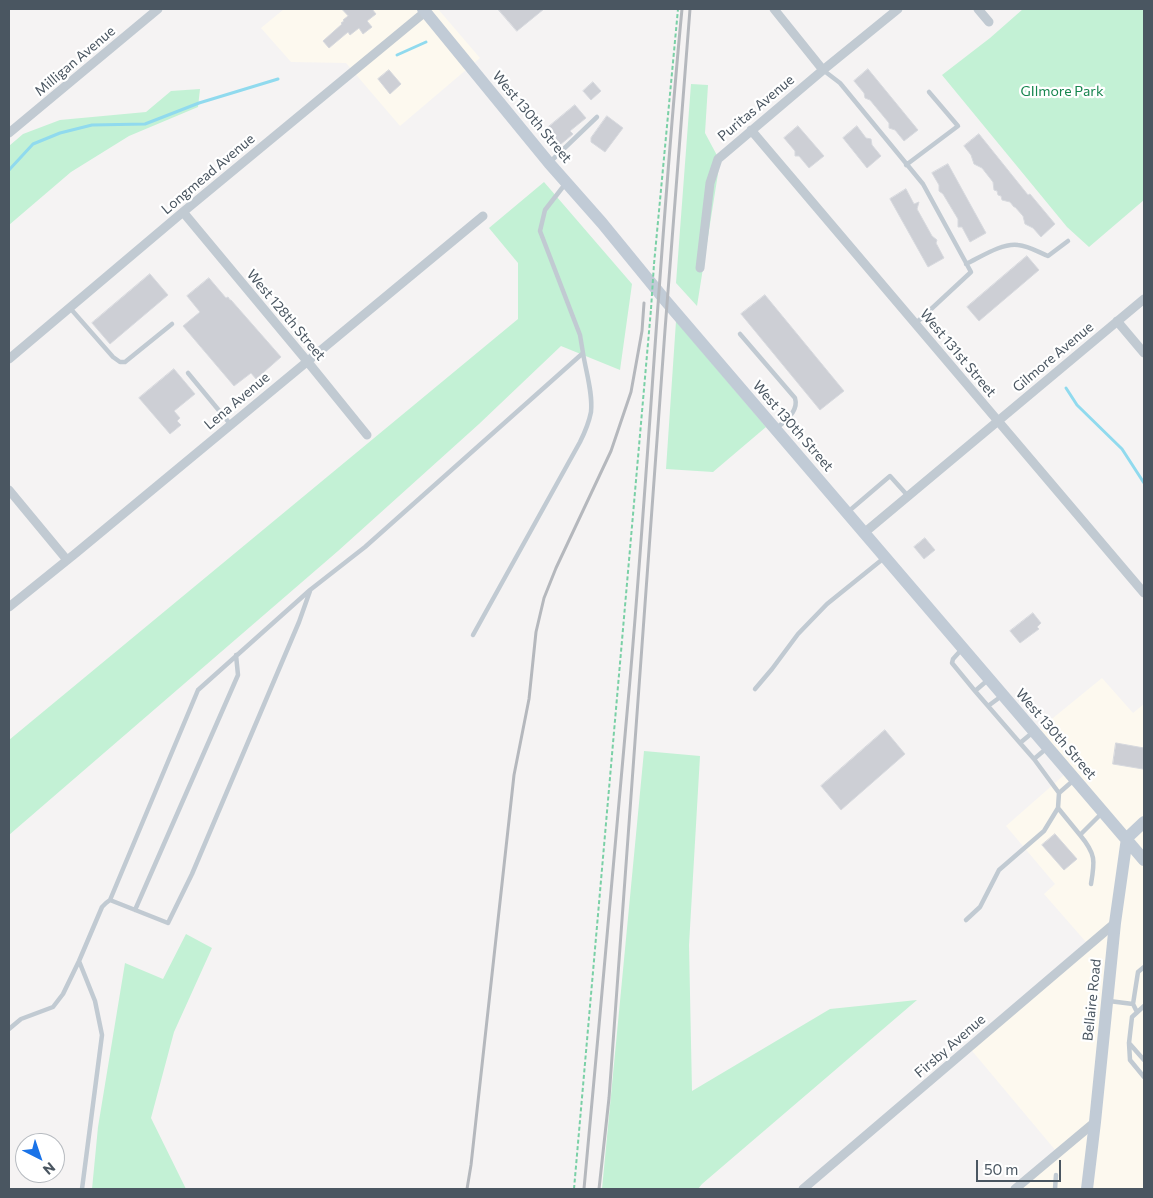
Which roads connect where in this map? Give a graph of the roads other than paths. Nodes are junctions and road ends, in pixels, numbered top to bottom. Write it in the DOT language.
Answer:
graph roads {
  1 [pos="158,9"];
  2 [pos="774,9"];
  3 [pos="898,9"];
  4 [pos="978,9"];
  5 [pos="424,10"];
  6 [pos="989,22"];
  7 [pos="823,70"];
  8 [pos="929,92"];
  9 [pos="597,117"];
  10 [pos="751,130"];
  11 [pos="9,134"];
  12 [pos="550,163"];
  13 [pos="906,165"];
  14 [pos="566,182"];
  15 [pos="183,212"];
  16 [pos="483,216"];
  17 [pos="1068,241"];
  18 [pos="966,264"];
  19 [pos="700,268"];
  20 [pos="1144,299"];
  21 [pos="70,308"];
  22 [pos="1117,321"];
  23 [pos="172,324"];
  24 [pos="915,324"];
  25 [pos="740,334"];
  26 [pos="583,353"];
  27 [pos="1144,353"];
  28 [pos="9,359"];
  29 [pos="308,361"];
  30 [pos="188,373"];
  31 [pos="998,421"];
  32 [pos="230,425"];
  33 [pos="776,429"];
  34 [pos="367,435"];
  35 [pos="9,490"];
  36 [pos="908,496"];
  37 [pos="847,513"];
  38 [pos="864,533"];
  39 [pos="885,558"];
  40 [pos="67,560"];
  41 [pos="310,590"];
  42 [pos="1144,593"];
  43 [pos="9,607"];
  44 [pos="473,635"];
  45 [pos="963,648"];
  46 [pos="236,655"];
  47 [pos="990,679"];
  48 [pos="755,689"];
  49 [pos="975,691"];
  50 [pos="1003,695"];
  51 [pos="988,706"];
  52 [pos="1034,731"];
  53 [pos="1020,743"];
  54 [pos="1048,747"];
  55 [pos="1034,759"];
  56 [pos="1076,779"];
  57 [pos="1059,793"];
  58 [pos="1058,808"];
  59 [pos="1104,812"];
  60 [pos="1144,822"];
  61 [pos="1080,835"];
  62 [pos="1127,838"];
  63 [pos="1144,860"];
  64 [pos="1091,884"];
  65 [pos="110,900"];
  66 [pos="135,910"];
  67 [pos="966,920"];
  68 [pos="1114,923"];
  69 [pos="79,961"];
  70 [pos="1144,967"];
  71 [pos="1107,1001"];
  72 [pos="1133,1004"];
  73 [pos="1144,1006"];
  74 [pos="1138,1012"];
  75 [pos="9,1030"];
  76 [pos="1129,1043"];
  77 [pos="1144,1060"];
  78 [pos="1144,1077"];
  79 [pos="1095,1122"];
  80 [pos="1056,1175"];
  81 [pos="82,1189"];
  82 [pos="803,1189"];
  83 [pos="1015,1189"];
  84 [pos="1055,1189"];
  85 [pos="1087,1189"];
  1 -- 11 [label="street, Milligan Avenue"];
  2 -- 7 [label="street"];
  3 -- 7 [label="street, Puritas Avenue"];
  4 -- 6 [label="street"];
  5 -- 12 [label="main road, West 130th Street"];
  5 -- 15 [label="street, Longmead Avenue"];
  7 -- 10 [label="street, Puritas Avenue"];
  7 -- 13 [label="lane"];
  8 -- 13 [label="lane"];
  9 -- 12 [label="lane"];
  10 -- 19 [label="street, Puritas Avenue"];
  10 -- 24 [label="street, West 131st Street"];
  12 -- 14 [label="main road, West 130th Street"];
  13 -- 18 [label="lane"];
  14 -- 26 [label="lane"];
  14 -- 33 [label="main road, West 130th Street"];
  15 -- 21 [label="street, Longmead Avenue"];
  15 -- 29 [label="street, West 128th Street"];
  16 -- 29 [label="street, Lena Avenue"];
  17 -- 18 [label="lane"];
  18 -- 24 [label="lane"];
  20 -- 22 [label="street, Gilmore Avenue"];
  21 -- 23 [label="lane"];
  21 -- 28 [label="street, Longmead Avenue"];
  22 -- 27 [label="street"];
  22 -- 31 [label="street, Gilmore Avenue"];
  24 -- 31 [label="street, West 131st Street"];
  25 -- 33 [label="lane"];
  26 -- 41 [label="lane"];
  26 -- 44 [label="lane"];
  29 -- 32 [label="street, Lena Avenue"];
  29 -- 34 [label="street, West 128th Street"];
  30 -- 32 [label="lane"];
  31 -- 36 [label="street, Gilmore Avenue"];
  31 -- 42 [label="street, West 131st Street"];
  32 -- 40 [label="street, Lena Avenue"];
  33 -- 37 [label="main road, West 130th Street"];
  35 -- 40 [label="street"];
  36 -- 37 [label="lane"];
  36 -- 38 [label="street, Gilmore Avenue"];
  37 -- 38 [label="main road, West 130th Street"];
  38 -- 39 [label="main road, West 130th Street"];
  39 -- 45 [label="main road, West 130th Street"];
  39 -- 48 [label="lane"];
  40 -- 43 [label="street, Lena Avenue"];
  41 -- 46 [label="lane"];
  41 -- 66 [label="lane"];
  45 -- 47 [label="main road, West 130th Street"];
  45 -- 49 [label="lane"];
  46 -- 65 [label="lane"];
  46 -- 66 [label="lane"];
  47 -- 49 [label="lane"];
  47 -- 50 [label="main road, West 130th Street"];
  49 -- 51 [label="lane"];
  50 -- 51 [label="lane"];
  50 -- 52 [label="main road, West 130th Street"];
  51 -- 53 [label="lane"];
  52 -- 53 [label="lane"];
  52 -- 54 [label="main road, West 130th Street"];
  53 -- 55 [label="lane"];
  54 -- 55 [label="lane"];
  54 -- 56 [label="main road, West 130th Street"];
  55 -- 57 [label="lane"];
  56 -- 57 [label="lane"];
  56 -- 59 [label="main road, West 130th Street"];
  57 -- 58 [label="lane"];
  58 -- 61 [label="lane"];
  58 -- 67 [label="lane"];
  59 -- 61 [label="lane"];
  59 -- 62 [label="main road, West 130th Street"];
  60 -- 62 [label="main road"];
  61 -- 64 [label="lane"];
  62 -- 63 [label="main road, West 130th Street"];
  62 -- 68 [label="main road, Bellaire Road"];
  65 -- 66 [label="lane"];
  65 -- 69 [label="lane"];
  68 -- 71 [label="main road, Bellaire Road"];
  68 -- 82 [label="street, Firsby Avenue"];
  69 -- 75 [label="lane"];
  69 -- 81 [label="lane"];
  70 -- 72 [label="lane"];
  71 -- 72 [label="lane"];
  71 -- 79 [label="main road, Bellaire Road"];
  72 -- 74 [label="lane"];
  73 -- 74 [label="lane"];
  74 -- 76 [label="lane"];
  76 -- 77 [label="lane"];
  76 -- 78 [label="lane"];
  79 -- 83 [label="street"];
  79 -- 85 [label="main road, Bellaire Road"];
  80 -- 84 [label="lane"];
}
